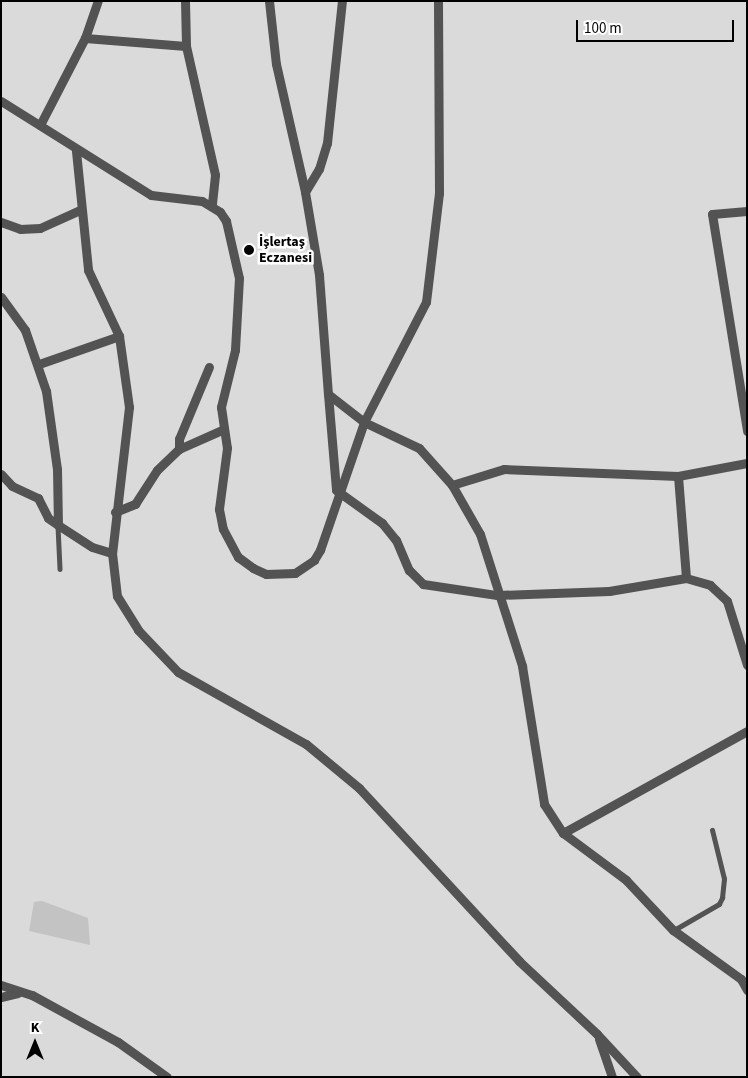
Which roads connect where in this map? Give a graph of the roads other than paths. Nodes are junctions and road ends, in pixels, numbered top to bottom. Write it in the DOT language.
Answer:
graph roads {
  1 [pos="98,1"];
  2 [pos="185,1"];
  3 [pos="269,1"];
  4 [pos="342,1"];
  5 [pos="438,1"];
  6 [pos="85,38"];
  7 [pos="186,46"];
  8 [pos="1,101"];
  9 [pos="40,125"];
  10 [pos="76,151"];
  11 [pos="305,192"];
  12 [pos="212,205"];
  13 [pos="80,210"];
  14 [pos="747,211"];
  15 [pos="1,222"];
  16 [pos="1,298"];
  17 [pos="119,336"];
  18 [pos="39,364"];
  19 [pos="209,367"];
  20 [pos="328,394"];
  21 [pos="364,422"];
  22 [pos="224,429"];
  23 [pos="747,432"];
  24 [pos="179,449"];
  25 [pos="747,463"];
  26 [pos="1,474"];
  27 [pos="678,476"];
  28 [pos="452,485"];
  29 [pos="340,495"];
  30 [pos="115,512"];
  31 [pos="58,525"];
  32 [pos="112,553"];
  33 [pos="60,570"];
  34 [pos="686,578"];
  35 [pos="497,595"];
  36 [pos="747,664"];
  37 [pos="747,731"];
  38 [pos="712,830"];
  39 [pos="563,833"];
  40 [pos="673,930"];
  41 [pos="1,985"];
  42 [pos="747,990"];
  43 [pos="18,993"];
  44 [pos="1,996"];
  45 [pos="597,1034"];
  46 [pos="167,1077"];
  47 [pos="612,1077"];
  48 [pos="637,1077"];
  1 -- 6 [label="street"];
  2 -- 7 [label="street"];
  3 -- 11 [label="street"];
  4 -- 11 [label="street"];
  5 -- 21 [label="street"];
  6 -- 7 [label="street"];
  6 -- 9 [label="street"];
  7 -- 12 [label="street"];
  8 -- 9 [label="street"];
  9 -- 10 [label="street"];
  10 -- 12 [label="street"];
  10 -- 13 [label="street"];
  11 -- 20 [label="street"];
  12 -- 22 [label="street"];
  13 -- 15 [label="street"];
  13 -- 17 [label="street"];
  14 -- 23 [label="street"];
  16 -- 18 [label="street"];
  17 -- 18 [label="street"];
  17 -- 30 [label="street"];
  18 -- 31 [label="street"];
  19 -- 24 [label="street"];
  20 -- 21 [label="street"];
  20 -- 29 [label="street"];
  21 -- 28 [label="street"];
  21 -- 29 [label="street"];
  22 -- 24 [label="street"];
  22 -- 29 [label="street"];
  24 -- 30 [label="street"];
  25 -- 27 [label="street"];
  26 -- 31 [label="street"];
  27 -- 28 [label="street"];
  27 -- 34 [label="street"];
  28 -- 35 [label="street"];
  29 -- 35 [label="street"];
  30 -- 32 [label="street"];
  31 -- 32 [label="street"];
  31 -- 33 [label="lane"];
  32 -- 45 [label="street"];
  34 -- 35 [label="street"];
  34 -- 36 [label="street"];
  35 -- 39 [label="street"];
  37 -- 39 [label="street"];
  38 -- 40 [label="lane"];
  39 -- 40 [label="street"];
  40 -- 42 [label="street"];
  41 -- 43 [label="street"];
  43 -- 44 [label="street"];
  43 -- 46 [label="street"];
  45 -- 47 [label="street"];
  45 -- 48 [label="street"];
}
